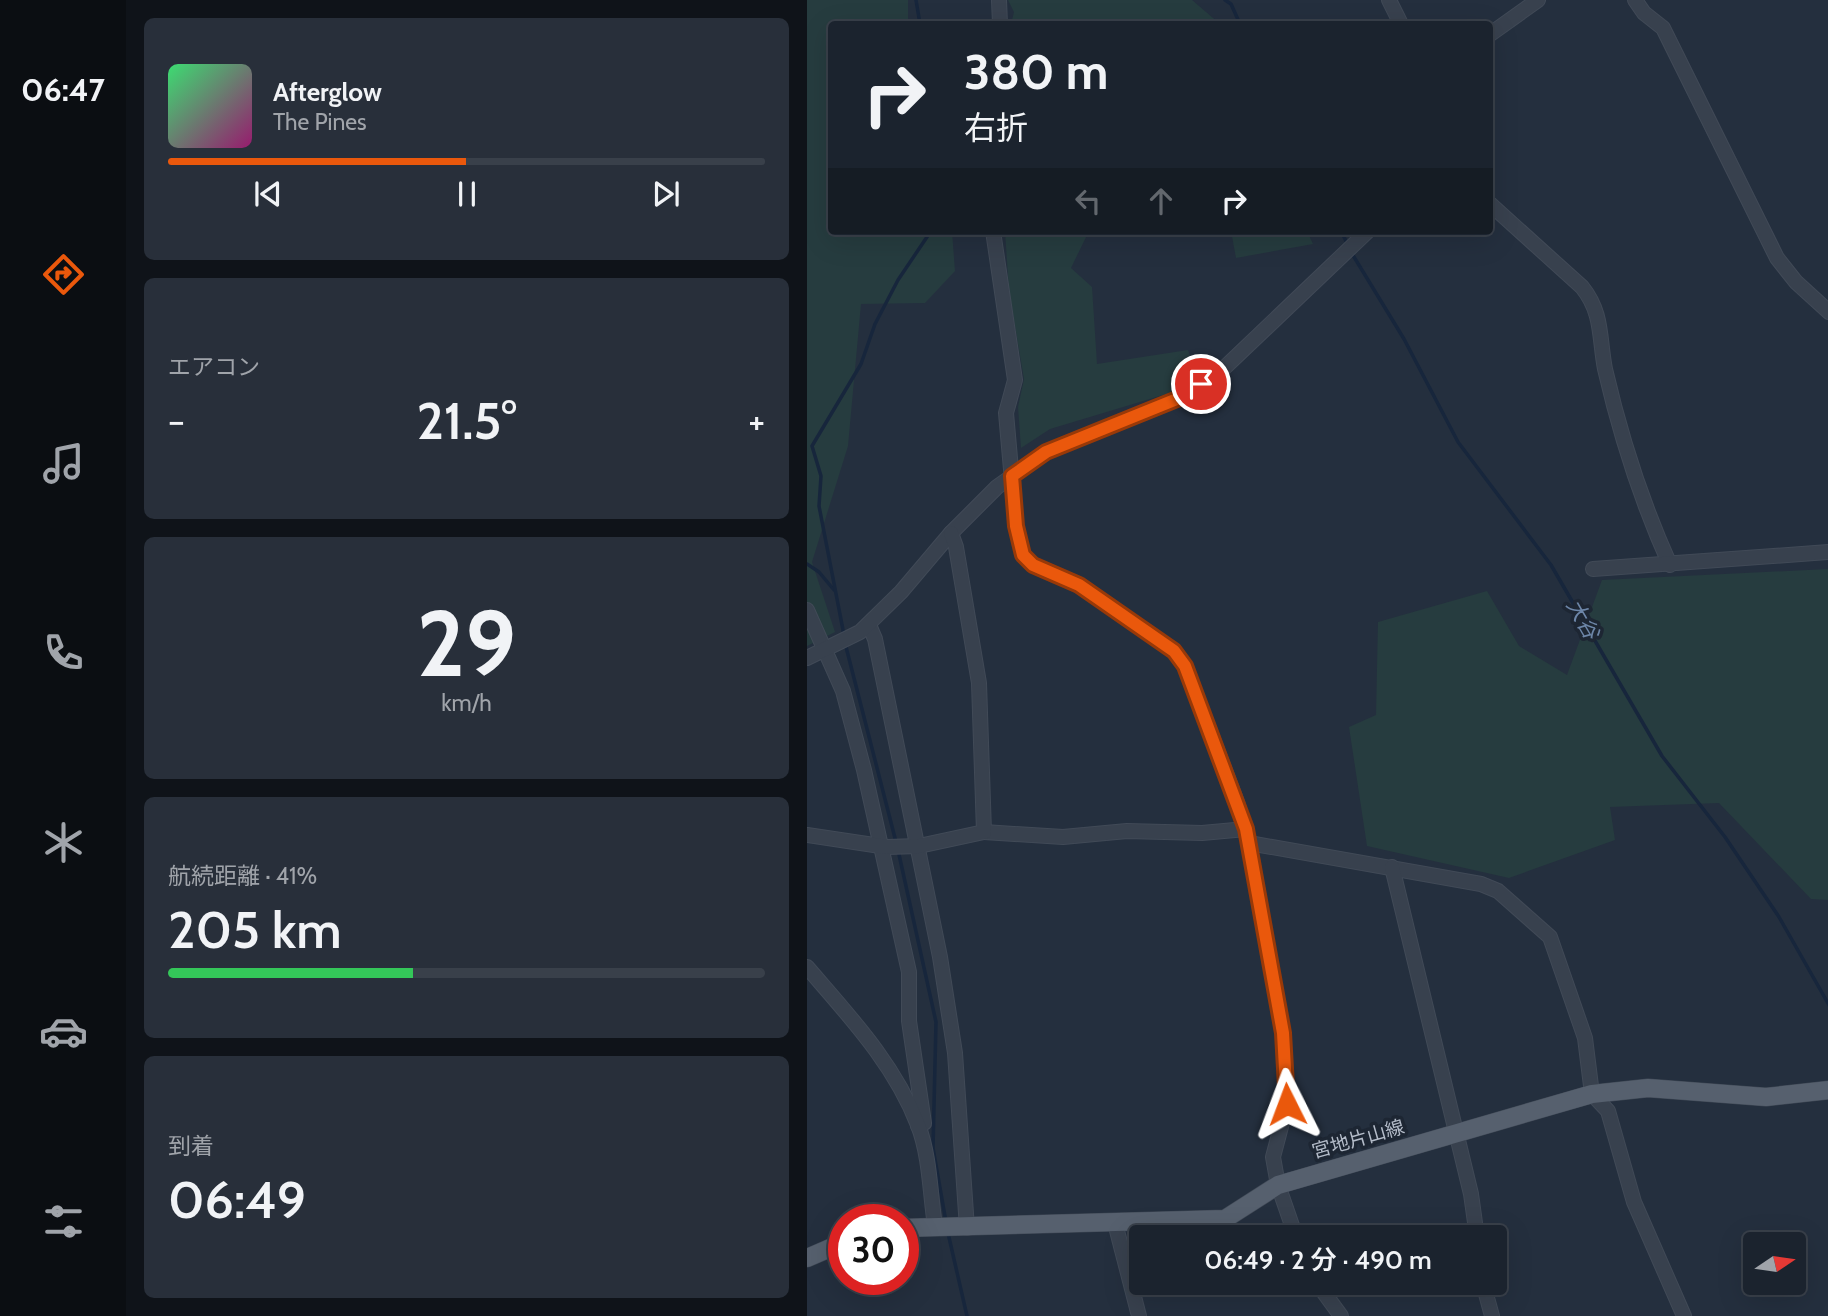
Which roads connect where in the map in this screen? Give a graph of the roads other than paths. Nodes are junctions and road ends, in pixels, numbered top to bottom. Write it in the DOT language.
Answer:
graph roads {
  1 [pos="999,0"];
  2 [pos="1389,0"];
  3 [pos="1539,0"];
  4 [pos="1635,0"];
  5 [pos="1000,21"];
  6 [pos="1400,21"];
  7 [pos="1493,32"];
  8 [pos="1493,207"];
  9 [pos="994,235"];
  10 [pos="1365,235"];
  11 [pos="1828,312"];
  12 [pos="1012,476"];
  13 [pos="951,533"];
  14 [pos="1828,552"];
  15 [pos="1670,565"];
  16 [pos="1593,569"];
  17 [pos="807,610"];
  18 [pos="869,625"];
  19 [pos="825,651"];
  20 [pos="807,658"];
  21 [pos="984,832"];
  22 [pos="807,835"];
  23 [pos="1247,836"];
  24 [pos="879,845"];
  25 [pos="919,846"];
  26 [pos="1392,867"];
  27 [pos="807,967"];
  28 [pos="1828,1090"];
  29 [pos="1592,1094"];
  30 [pos="918,1126"];
  31 [pos="1454,1133"];
  32 [pos="1278,1185"];
  33 [pos="1115,1223"];
  34 [pos="1292,1225"];
  35 [pos="1475,1225"];
  36 [pos="935,1226"];
  37 [pos="919,1227"];
  38 [pos="963,1227"];
  39 [pos="828,1249"];
  40 [pos="807,1258"];
  41 [pos="1326,1295"];
  42 [pos="1486,1295"];
  43 [pos="1139,1316"];
  44 [pos="1341,1316"];
  45 [pos="1492,1316"];
  46 [pos="1684,1316"];
  1 -- 5 [label="street"];
  2 -- 6 [label="street"];
  3 -- 7 [label="street"];
  4 -- 11 [label="street"];
  8 -- 15 [label="street"];
  9 -- 12 [label="street"];
  10 -- 12 [label="street"];
  12 -- 13 [label="street"];
  12 -- 23 [label="street"];
  13 -- 18 [label="street"];
  13 -- 21 [label="street"];
  14 -- 15 [label="street"];
  15 -- 16 [label="street"];
  17 -- 19 [label="street"];
  18 -- 19 [label="street"];
  18 -- 25 [label="street"];
  19 -- 20 [label="street"];
  19 -- 24 [label="street"];
  21 -- 23 [label="street"];
  21 -- 25 [label="street"];
  22 -- 24 [label="street"];
  23 -- 26 [label="street"];
  23 -- 32 [label="street"];
  24 -- 25 [label="street"];
  24 -- 30 [label="street"];
  25 -- 38 [label="street"];
  26 -- 29 [label="street"];
  26 -- 31 [label="street"];
  27 -- 30 [label="street"];
  28 -- 29 [label="main road, 宮地片山線"];
  29 -- 31 [label="main road, 宮地片山線"];
  29 -- 46 [label="street"];
  30 -- 36 [label="street"];
  31 -- 32 [label="main road, 宮地片山線"];
  31 -- 35 [label="street"];
  32 -- 33 [label="main road, 宮地片山線"];
  32 -- 34 [label="street"];
  33 -- 38 [label="main road, 宮地片山線"];
  33 -- 43 [label="street"];
  36 -- 37 [label="main road, 宮地片山線"];
  36 -- 38 [label="main road, 宮地片山線"];
  39 -- 40 [label="main road"];
  41 -- 44 [label="street"];
  42 -- 45 [label="street"];
}
